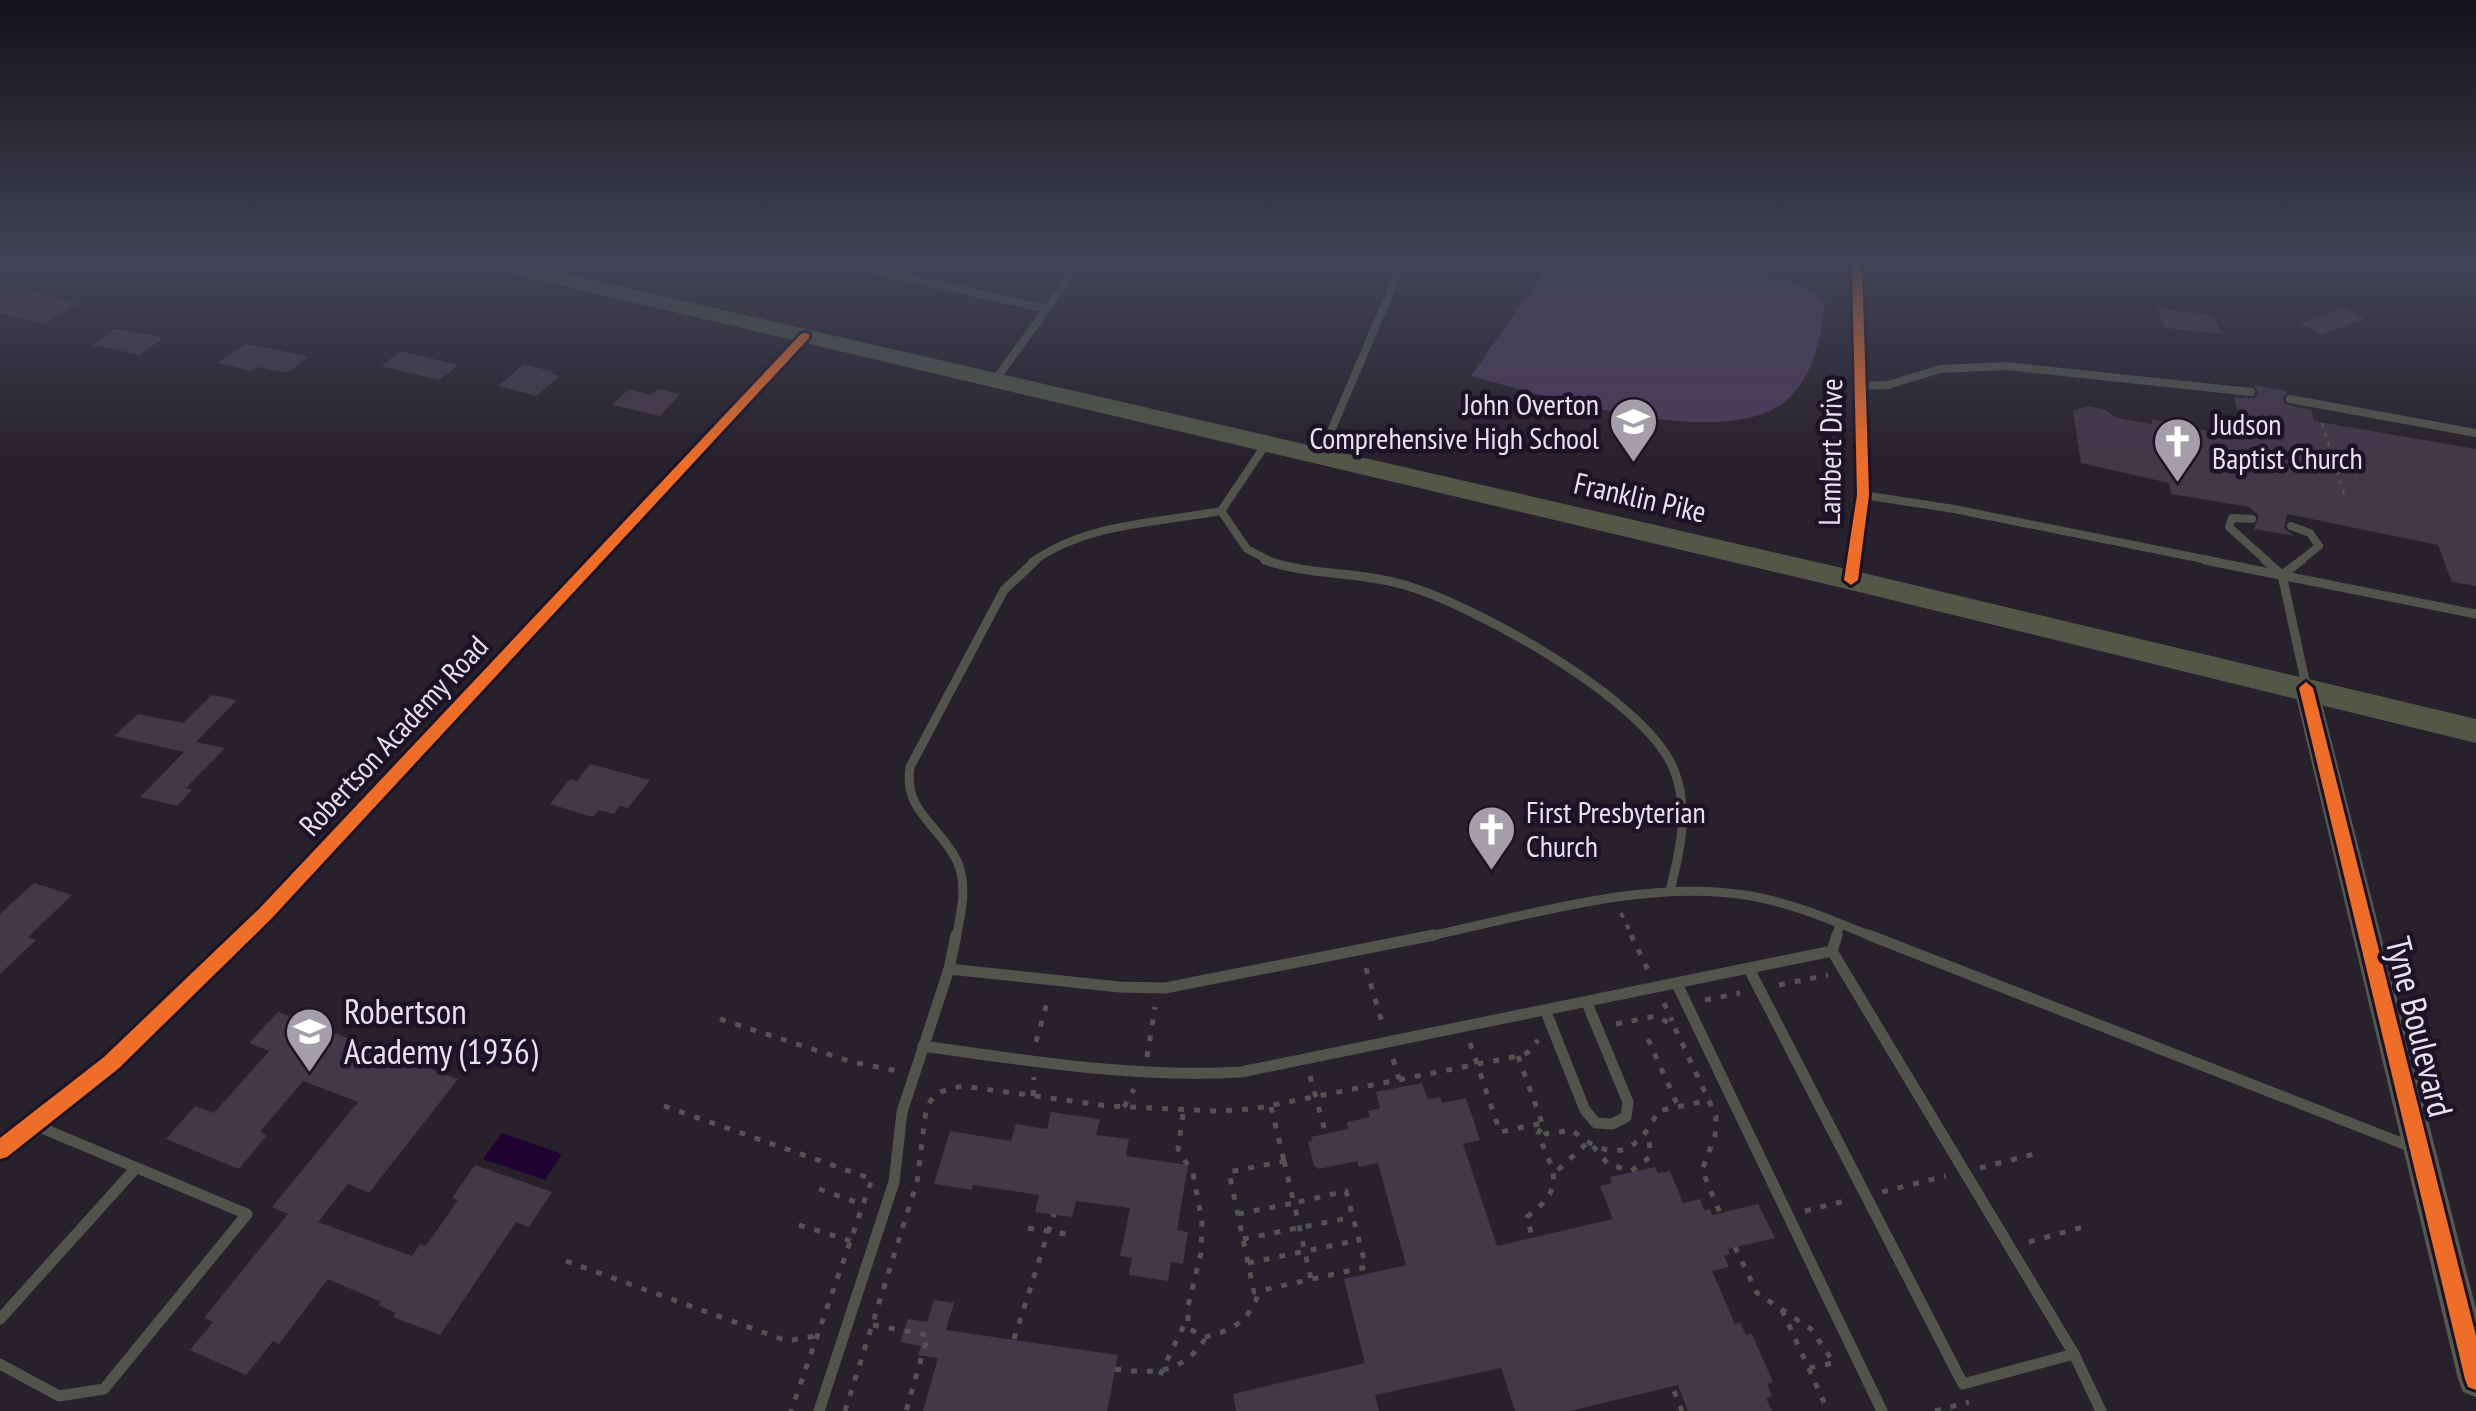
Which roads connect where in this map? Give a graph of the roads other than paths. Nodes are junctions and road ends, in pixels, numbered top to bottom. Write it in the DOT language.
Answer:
graph roads {
  1 [pos="780,330"];
  2 [pos="1031,330"];
  3 [pos="1374,330"];
  4 [pos="1859,330"];
  5 [pos="806,336"];
  6 [pos="995,380"];
  7 [pos="1860,386"];
  8 [pos="2251,392"];
  9 [pos="2290,400"];
  10 [pos="2476,432"];
  11 [pos="1266,444"];
  12 [pos="1320,457"];
  13 [pos="1862,495"];
  14 [pos="1221,511"];
  15 [pos="2252,518"];
  16 [pos="2291,526"];
  17 [pos="2282,575"];
  18 [pos="1851,580"];
  19 [pos="2476,614"];
  20 [pos="2306,688"];
  21 [pos="2476,731"];
  22 [pos="1670,891"];
  23 [pos="1840,924"];
  24 [pos="1832,951"];
  25 [pos="949,968"];
  26 [pos="1749,969"];
  27 [pos="1678,984"];
  28 [pos="1587,1004"];
  29 [pos="1546,1012"];
  30 [pos="923,1046"];
  31 [pos="36,1126"];
  32 [pos="2417,1149"];
  33 [pos="0,1150"];
  34 [pos="135,1168"];
  35 [pos="0,1319"];
  36 [pos="2074,1354"];
  37 [pos="0,1364"];
  38 [pos="2476,1379"];
  39 [pos="818,1411"];
  40 [pos="1882,1411"];
  41 [pos="2101,1411"];
  1 -- 5 [label="main road, Franklin Pike"];
  2 -- 6 [label="lane"];
  3 -- 12 [label="lane"];
  4 -- 7 [label="street, Lambert Drive"];
  5 -- 6 [label="main road, Franklin Pike"];
  5 -- 31 [label="street, Robertson Academy Road"];
  6 -- 11 [label="main road, Franklin Pike"];
  7 -- 8 [label="lane"];
  7 -- 13 [label="street, Lambert Drive"];
  9 -- 10 [label="lane"];
  11 -- 12 [label="main road, Franklin Pike"];
  11 -- 14 [label="lane"];
  12 -- 18 [label="main road, Franklin Pike"];
  13 -- 17 [label="lane"];
  13 -- 18 [label="street, Lambert Drive"];
  14 -- 22 [label="lane"];
  14 -- 25 [label="lane"];
  15 -- 17 [label="lane"];
  16 -- 17 [label="lane"];
  17 -- 19 [label="lane"];
  17 -- 20 [label="lane"];
  18 -- 20 [label="main road, Franklin Pike"];
  20 -- 21 [label="main road, Franklin Pike"];
  20 -- 32 [label="street, Tyne Boulevard"];
  22 -- 23 [label="lane"];
  22 -- 25 [label="lane"];
  23 -- 24 [label="lane"];
  23 -- 32 [label="lane"];
  24 -- 26 [label="lane"];
  24 -- 36 [label="lane"];
  25 -- 30 [label="lane"];
  26 -- 27 [label="lane"];
  26 -- 36 [label="lane"];
  27 -- 28 [label="lane"];
  27 -- 40 [label="lane"];
  28 -- 29 [label="lane"];
  28 -- 29 [label="lane"];
  29 -- 30 [label="lane"];
  30 -- 39 [label="lane"];
  31 -- 33 [label="street, Robertson Academy Road"];
  31 -- 34 [label="lane"];
  32 -- 38 [label="street, Tyne Boulevard"];
  34 -- 35 [label="lane"];
  34 -- 37 [label="lane"];
  36 -- 41 [label="lane"];
}
